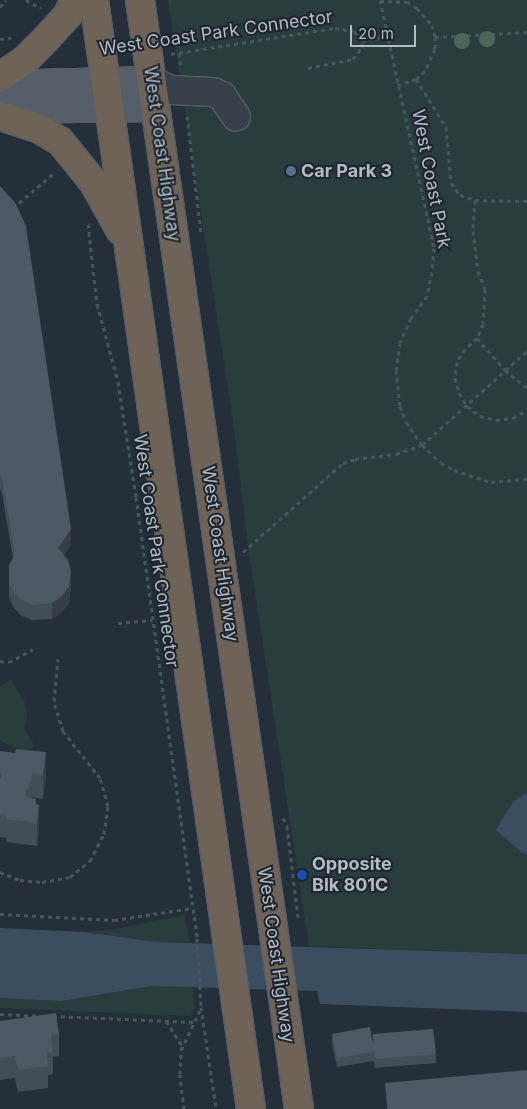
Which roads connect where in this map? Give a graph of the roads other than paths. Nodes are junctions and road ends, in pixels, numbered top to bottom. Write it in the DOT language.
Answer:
graph roads {
  1 [pos="74,0"];
  2 [pos="94,0"];
  3 [pos="140,0"];
  4 [pos="0,77"];
  5 [pos="151,82"];
  6 [pos="0,85"];
  7 [pos="106,96"];
  8 [pos="0,109"];
  9 [pos="0,116"];
  10 [pos="236,117"];
  11 [pos="130,247"];
  12 [pos="251,1109"];
  13 [pos="299,1109"];
  1 -- 4 [label="highway"];
  2 -- 7 [label="highway"];
  3 -- 5 [label="highway, West Coast Highway"];
  5 -- 7 [label="main road"];
  5 -- 10 [label="lane"];
  5 -- 13 [label="highway, West Coast Highway"];
  6 -- 7 [label="main road"];
  7 -- 8 [label="main road"];
  7 -- 11 [label="highway"];
  9 -- 11 [label="highway"];
  11 -- 12 [label="highway"];
}
